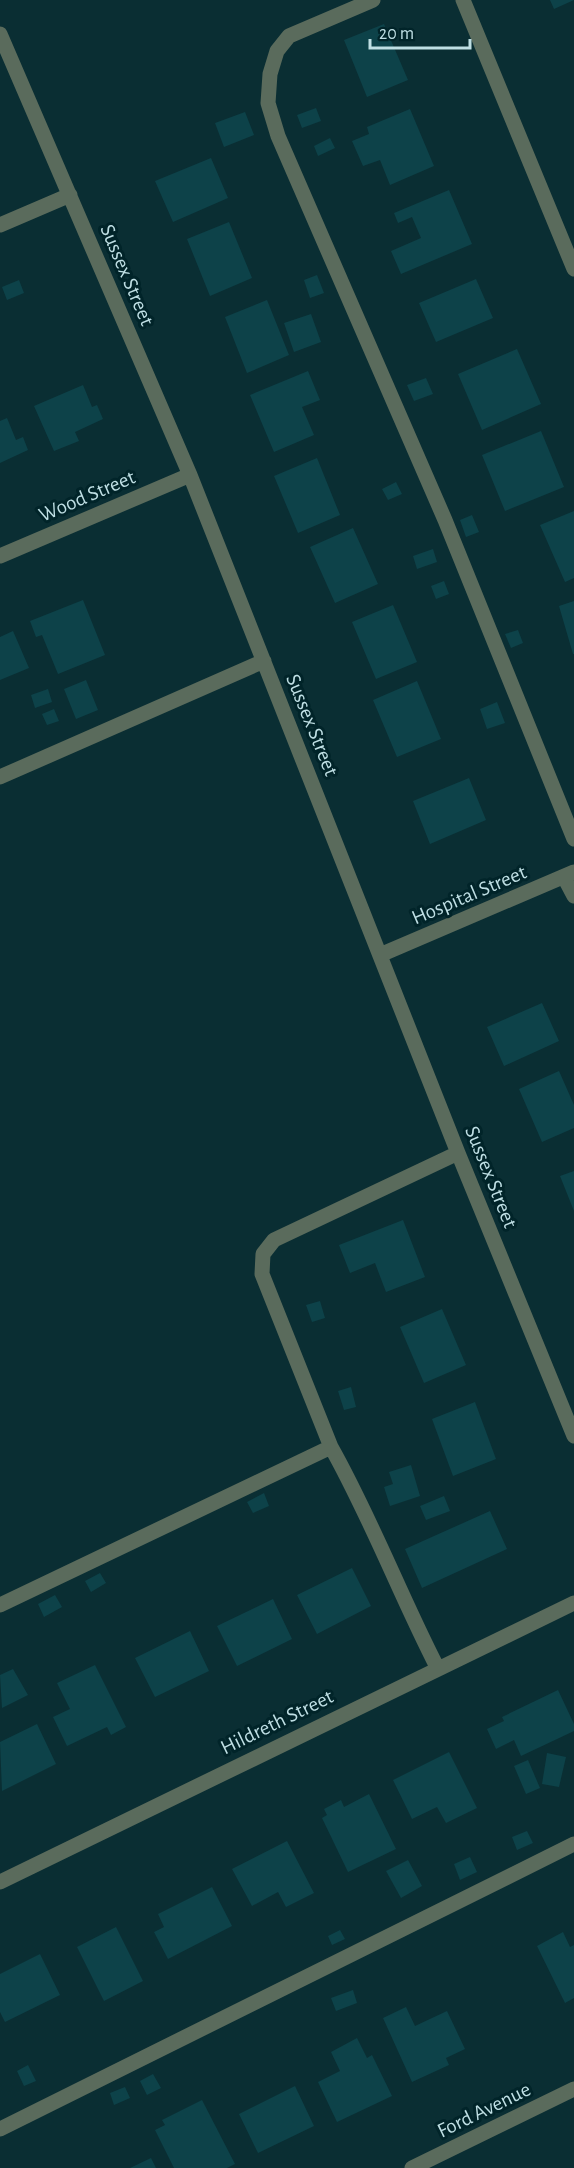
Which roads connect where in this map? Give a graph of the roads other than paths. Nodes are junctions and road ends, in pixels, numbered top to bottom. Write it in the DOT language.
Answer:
graph roads {
  1 [pos="373,0"];
  2 [pos="463,0"];
  3 [pos="0,34"];
  4 [pos="70,195"];
  5 [pos="0,225"];
  6 [pos="574,268"];
  7 [pos="190,475"];
  8 [pos="0,556"];
  9 [pos="264,661"];
  10 [pos="0,777"];
  11 [pos="574,839"];
  12 [pos="569,874"];
  13 [pos="574,896"];
  14 [pos="380,956"];
  15 [pos="458,1154"];
  16 [pos="574,1436"];
  17 [pos="331,1447"];
  18 [pos="574,1603"];
  19 [pos="0,1605"];
  20 [pos="437,1667"];
  21 [pos="574,1844"];
  22 [pos="0,1882"];
  23 [pos="574,2089"];
  24 [pos="0,2129"];
  25 [pos="412,2168"];
  1 -- 11 [label="street"];
  2 -- 6 [label="street"];
  3 -- 4 [label="street, Sussex Street"];
  4 -- 5 [label="street"];
  4 -- 7 [label="street, Sussex Street"];
  7 -- 8 [label="street, Wood Street"];
  7 -- 9 [label="street, Sussex Street"];
  9 -- 10 [label="street"];
  9 -- 14 [label="street, Sussex Street"];
  12 -- 13 [label="street"];
  12 -- 14 [label="street, Hospital Street"];
  14 -- 15 [label="street, Sussex Street"];
  15 -- 16 [label="street, Sussex Street"];
  15 -- 17 [label="street"];
  17 -- 19 [label="street"];
  17 -- 20 [label="street"];
  18 -- 20 [label="street, Hildreth Street"];
  20 -- 22 [label="street, Hildreth Street"];
  21 -- 24 [label="street"];
  23 -- 25 [label="street, Ford Avenue"];
}
